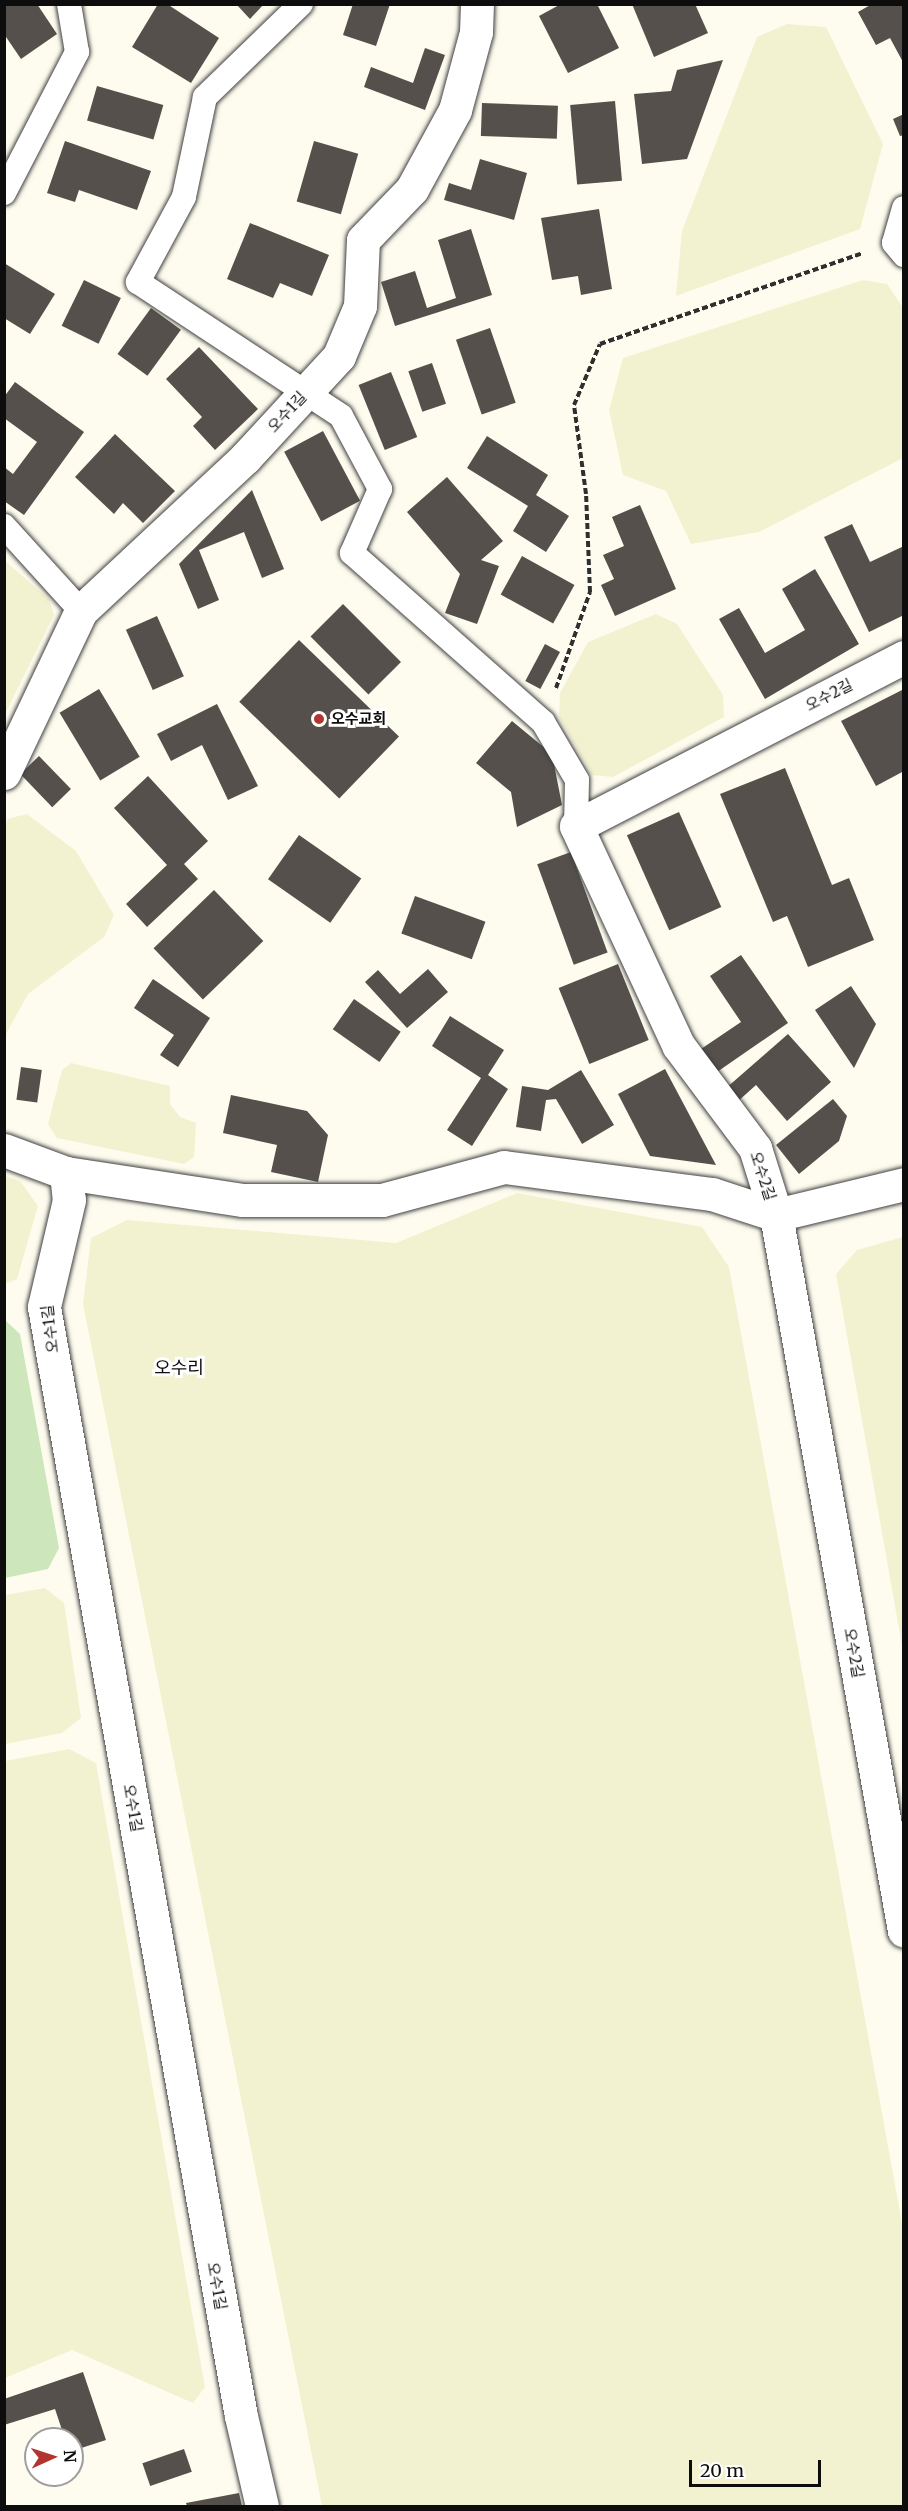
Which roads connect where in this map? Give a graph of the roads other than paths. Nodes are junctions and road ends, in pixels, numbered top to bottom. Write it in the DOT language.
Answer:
graph roads {
  1 [pos="69,4"];
  2 [pos="301,4"];
  3 [pos="477,4"];
  4 [pos="4,193"];
  5 [pos="903,208"];
  6 [pos="899,249"];
  7 [pos="304,394"];
  8 [pos="4,526"];
  9 [pos="81,611"];
  10 [pos="903,657"];
  11 [pos="4,773"];
  12 [pos="576,826"];
  13 [pos="4,1150"];
  14 [pos="66,1173"];
  15 [pos="903,1184"];
  16 [pos="776,1215"];
  17 [pos="903,1931"];
  18 [pos="262,2506"];
  1 -- 4 [label="lane"];
  2 -- 7 [label="lane"];
  3 -- 7 [label="street, 오수1길"];
  5 -- 6 [label="lane"];
  7 -- 9 [label="street, 오수1길"];
  7 -- 12 [label="lane"];
  8 -- 9 [label="lane"];
  9 -- 11 [label="street, 오수1길"];
  10 -- 12 [label="street, 오수2길"];
  12 -- 16 [label="street, 오수2길"];
  13 -- 14 [label="street"];
  14 -- 16 [label="street"];
  14 -- 18 [label="street, 오수1길"];
  15 -- 16 [label="street"];
  16 -- 17 [label="street, 오수2길"];
}
